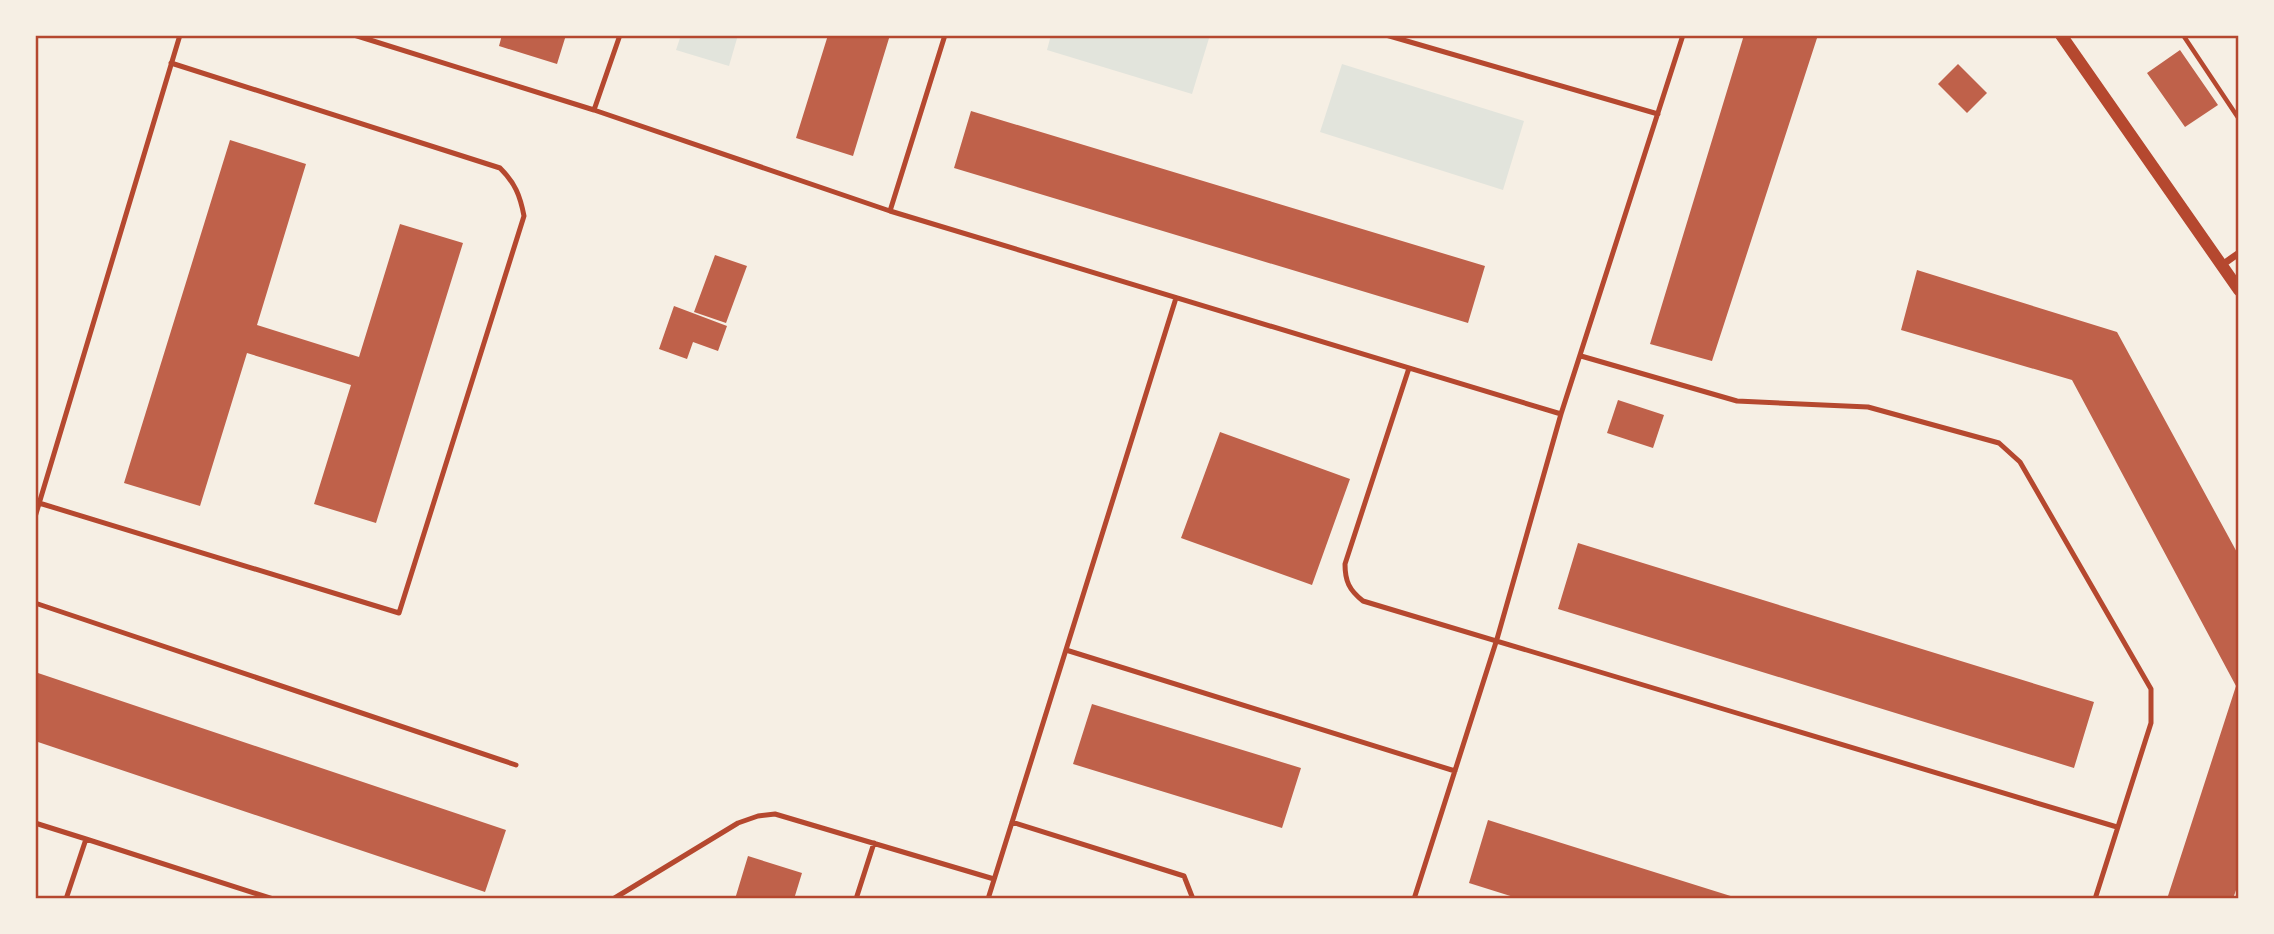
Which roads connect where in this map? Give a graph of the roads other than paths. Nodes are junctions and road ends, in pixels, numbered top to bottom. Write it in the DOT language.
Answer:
graph roads {
  1 [pos="180,35"];
  2 [pos="354,35"];
  3 [pos="621,35"];
  4 [pos="945,35"];
  5 [pos="1386,35"];
  6 [pos="1682,35"];
  7 [pos="2065,36"];
  8 [pos="171,63"];
  9 [pos="594,110"];
  10 [pos="1658,114"];
  11 [pos="890,211"];
  12 [pos="2239,253"];
  13 [pos="2222,265"];
  14 [pos="2239,290"];
  15 [pos="1176,298"];
  16 [pos="1581,356"];
  17 [pos="1409,368"];
  18 [pos="1561,414"];
  19 [pos="39,503"];
  20 [pos="35,517"];
  21 [pos="35,603"];
  22 [pos="1497,639"];
  23 [pos="1066,650"];
  24 [pos="516,765"];
  25 [pos="1455,771"];
  26 [pos="1012,822"];
  27 [pos="35,823"];
  28 [pos="2117,827"];
  29 [pos="86,839"];
  30 [pos="874,843"];
  31 [pos="994,879"];
  32 [pos="66,899"];
  33 [pos="273,899"];
  34 [pos="613,899"];
  35 [pos="856,899"];
  36 [pos="988,899"];
  37 [pos="1193,899"];
  38 [pos="1414,899"];
  39 [pos="2095,899"];
  1 -- 8 [label="lane"];
  2 -- 9 [label="lane"];
  3 -- 9 [label="lane"];
  4 -- 11 [label="lane"];
  5 -- 10 [label="lane"];
  6 -- 10 [label="lane"];
  7 -- 13 [label="street"];
  8 -- 19 [label="lane"];
  8 -- 19 [label="lane"];
  9 -- 11 [label="lane"];
  10 -- 16 [label="lane"];
  11 -- 15 [label="lane"];
  12 -- 13 [label="street"];
  13 -- 14 [label="street"];
  15 -- 17 [label="lane"];
  15 -- 23 [label="lane"];
  16 -- 18 [label="lane"];
  16 -- 28 [label="lane"];
  17 -- 18 [label="lane"];
  17 -- 22 [label="lane"];
  18 -- 22 [label="lane"];
  19 -- 20 [label="lane"];
  21 -- 24 [label="lane"];
  22 -- 25 [label="lane"];
  22 -- 28 [label="lane"];
  23 -- 25 [label="lane"];
  23 -- 26 [label="lane"];
  25 -- 38 [label="lane"];
  26 -- 31 [label="lane"];
  26 -- 37 [label="lane"];
  27 -- 29 [label="lane"];
  28 -- 39 [label="lane"];
  29 -- 32 [label="lane"];
  29 -- 33 [label="lane"];
  30 -- 31 [label="lane"];
  30 -- 34 [label="lane"];
  30 -- 35 [label="lane"];
  31 -- 36 [label="lane"];
}
